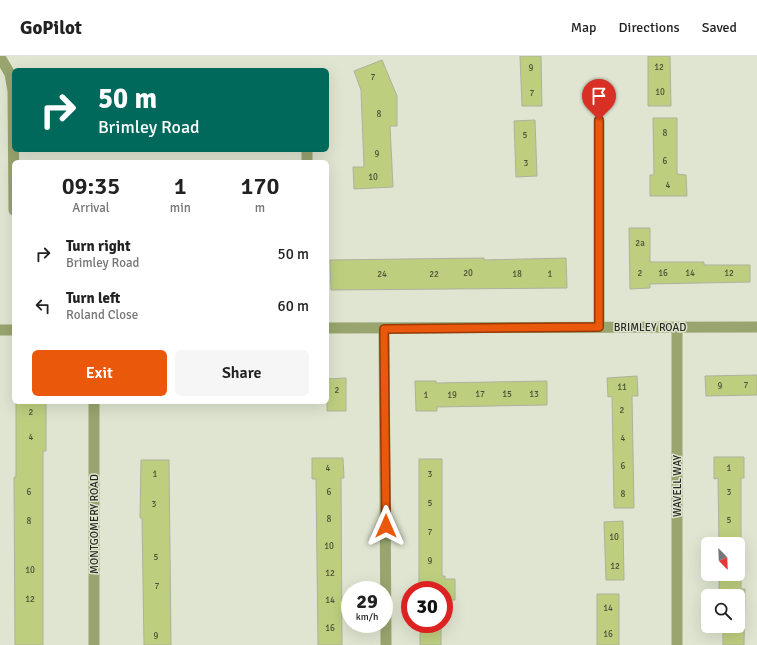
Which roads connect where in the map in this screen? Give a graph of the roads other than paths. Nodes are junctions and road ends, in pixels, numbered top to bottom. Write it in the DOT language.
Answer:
graph roads {
  1 [pos="0,57"];
  2 [pos="12,85"];
  3 [pos="599,120"];
  4 [pos="599,327"];
  5 [pos="677,327"];
  6 [pos="757,327"];
  7 [pos="329,328"];
  8 [pos="384,329"];
  9 [pos="0,330"];
  10 [pos="12,330"];
  11 [pos="94,404"];
  12 [pos="94,645"];
  13 [pos="386,645"];
  14 [pos="677,645"];
  1 -- 2 [label="street"];
  3 -- 4 [label="street"];
  4 -- 5 [label="street, BRIMLEY ROAD"];
  4 -- 8 [label="street, BRIMLEY ROAD"];
  5 -- 6 [label="street, BRIMLEY ROAD"];
  5 -- 14 [label="street, WAVELL WAY"];
  7 -- 8 [label="street, BRIMLEY ROAD"];
  8 -- 13 [label="street"];
  9 -- 10 [label="street"];
  11 -- 12 [label="street, MONTGOMERY ROAD"];
}
